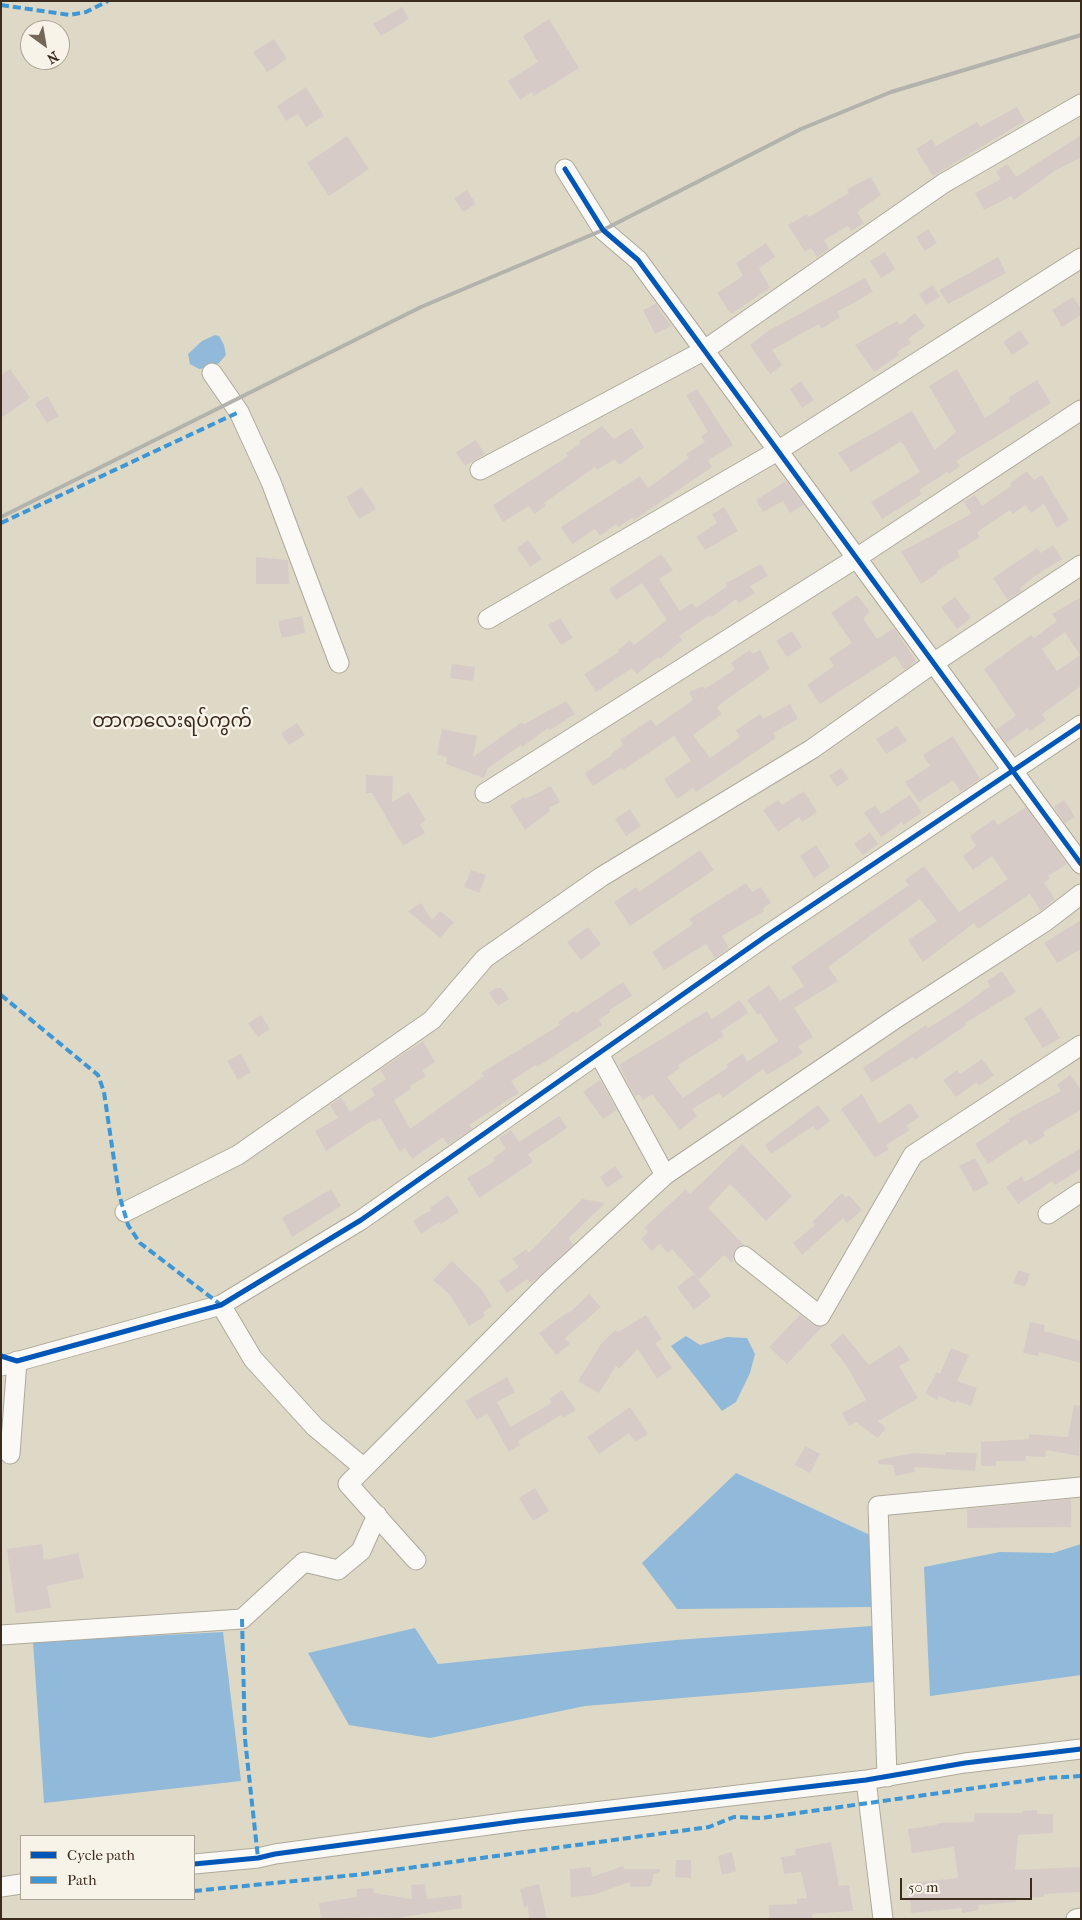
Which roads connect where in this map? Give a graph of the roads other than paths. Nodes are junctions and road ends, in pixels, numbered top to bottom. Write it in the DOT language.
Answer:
graph roads {
  1 [pos="1081,104"];
  2 [pos="565,169"];
  3 [pos="1081,258"];
  4 [pos="703,351"];
  5 [pos="212,373"];
  6 [pos="1081,410"];
  7 [pos="779,450"];
  8 [pos="480,470"];
  9 [pos="858,557"];
  10 [pos="1081,565"];
  11 [pos="488,619"];
  12 [pos="935,662"];
  13 [pos="339,663"];
  14 [pos="1081,725"];
  15 [pos="1013,770"];
  16 [pos="485,793"];
  17 [pos="1081,864"];
  18 [pos="1081,894"];
  19 [pos="1081,1046"];
  20 [pos="600,1054"];
  21 [pos="666,1175"];
  22 [pos="1081,1192"];
  23 [pos="125,1212"];
  24 [pos="1048,1214"];
  25 [pos="744,1256"];
  26 [pos="221,1305"];
  27 [pos="6,1361"];
  28 [pos="10,1454"];
  29 [pos="364,1468"];
  30 [pos="1081,1487"];
  31 [pos="378,1515"];
  32 [pos="416,1560"];
  33 [pos="1,1635"];
  34 [pos="1081,1749"];
  35 [pos="887,1777"];
  36 [pos="866,1780"];
  37 [pos="195,1864"];
  38 [pos="20,1884"];
  39 [pos="1,1887"];
  40 [pos="1081,1918"];
  41 [pos="883,1919"];
  42 [pos="1076,1919"];
  1 -- 4 [label="street"];
  2 -- 4 [label="street"];
  3 -- 7 [label="street"];
  4 -- 7 [label="street"];
  4 -- 8 [label="street"];
  5 -- 13 [label="street"];
  6 -- 9 [label="street"];
  7 -- 9 [label="street"];
  7 -- 11 [label="street"];
  9 -- 12 [label="street"];
  9 -- 16 [label="street"];
  10 -- 12 [label="street"];
  12 -- 15 [label="street"];
  12 -- 23 [label="street"];
  14 -- 15 [label="street"];
  15 -- 17 [label="street"];
  15 -- 20 [label="street"];
  18 -- 21 [label="street"];
  19 -- 25 [label="street"];
  20 -- 21 [label="street"];
  20 -- 26 [label="street"];
  21 -- 29 [label="street"];
  22 -- 24 [label="street"];
  26 -- 27 [label="street"];
  26 -- 29 [label="street"];
  27 -- 28 [label="street"];
  29 -- 31 [label="street"];
  30 -- 35 [label="street"];
  31 -- 32 [label="street"];
  31 -- 33 [label="street"];
  34 -- 35 [label="street"];
  35 -- 36 [label="street"];
  36 -- 37 [label="street"];
  36 -- 41 [label="street"];
  38 -- 39 [label="street"];
  40 -- 42 [label="street"];
}
